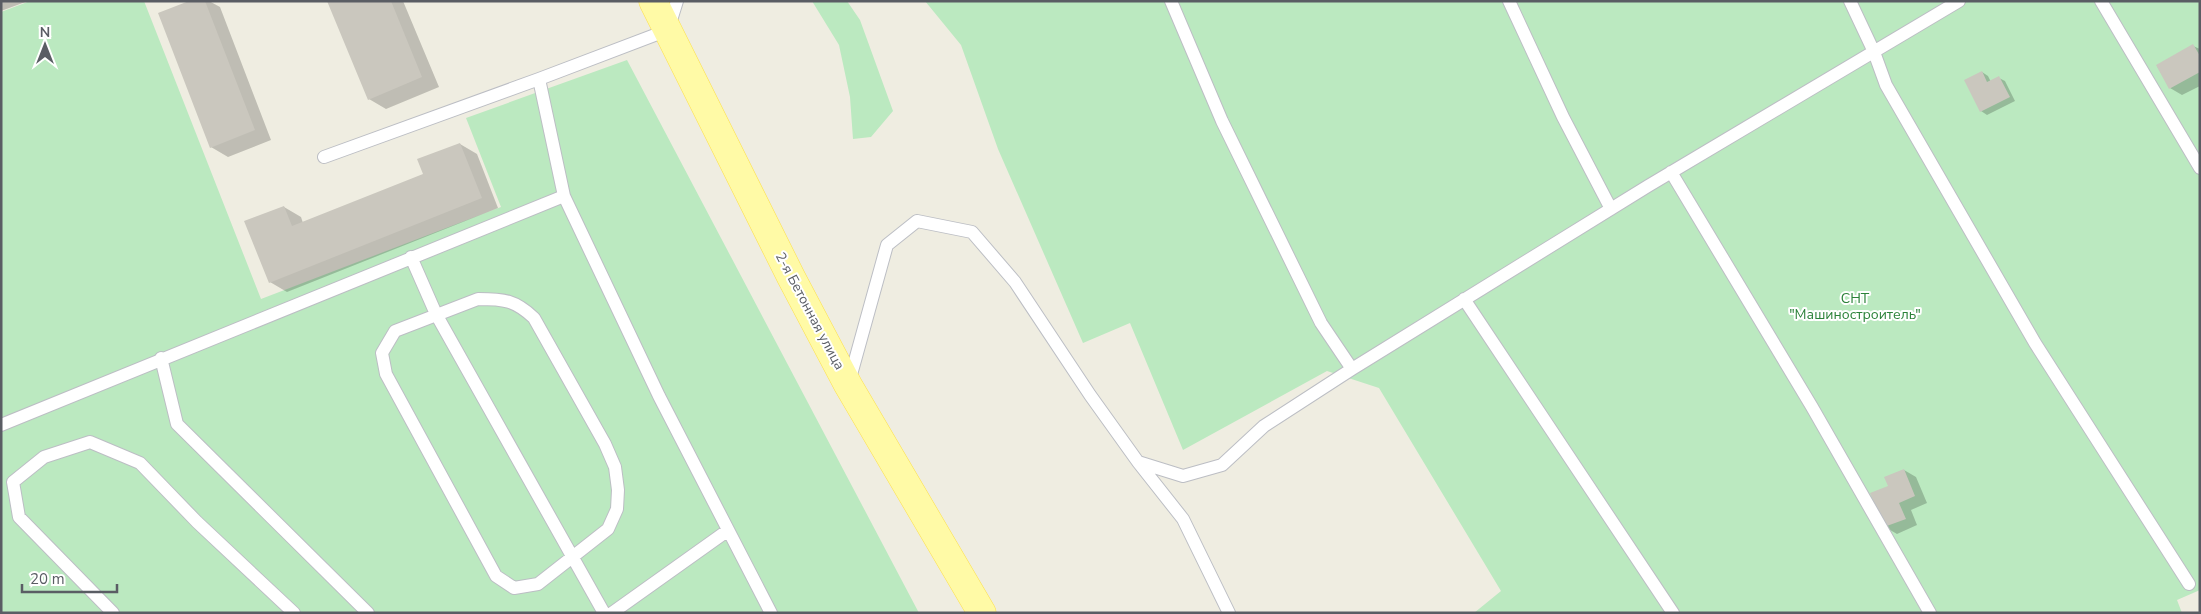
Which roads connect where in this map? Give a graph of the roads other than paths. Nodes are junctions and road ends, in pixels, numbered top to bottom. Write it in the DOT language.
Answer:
graph roads {
  1 [pos="653,1"];
  2 [pos="677,1"];
  3 [pos="1171,1"];
  4 [pos="1509,1"];
  5 [pos="1850,1"];
  6 [pos="1959,1"];
  7 [pos="2101,1"];
  8 [pos="668,30"];
  9 [pos="1874,52"];
  10 [pos="539,79"];
  11 [pos="324,157"];
  12 [pos="2200,168"];
  13 [pos="1672,172"];
  14 [pos="564,196"];
  15 [pos="1610,209"];
  16 [pos="411,257"];
  17 [pos="1464,300"];
  18 [pos="436,314"];
  19 [pos="161,358"];
  20 [pos="1352,369"];
  21 [pos="848,385"];
  22 [pos="1,425"];
  23 [pos="1138,462"];
  24 [pos="727,531"];
  25 [pos="573,556"];
  26 [pos="2189,584"];
  27 [pos="113,613"];
  28 [pos="294,613"];
  29 [pos="368,613"];
  30 [pos="604,613"];
  31 [pos="612,613"];
  32 [pos="771,613"];
  33 [pos="982,613"];
  34 [pos="1228,613"];
  35 [pos="1673,613"];
  36 [pos="1930,613"];
  1 -- 8 [label="main road, 2-я Бетонная улица"];
  2 -- 8 [label="lane"];
  3 -- 20 [label="lane"];
  4 -- 15 [label="lane"];
  5 -- 9 [label="lane"];
  6 -- 9 [label="lane"];
  7 -- 12 [label="lane"];
  8 -- 10 [label="lane"];
  8 -- 21 [label="main road, 2-я Бетонная улица"];
  9 -- 13 [label="lane"];
  9 -- 26 [label="lane"];
  10 -- 11 [label="lane"];
  10 -- 14 [label="lane"];
  13 -- 15 [label="lane"];
  13 -- 36 [label="lane"];
  14 -- 16 [label="lane"];
  14 -- 24 [label="lane"];
  15 -- 17 [label="lane"];
  16 -- 18 [label="lane"];
  16 -- 19 [label="lane"];
  17 -- 20 [label="lane"];
  17 -- 35 [label="lane"];
  18 -- 25 [label="lane"];
  18 -- 25 [label="lane"];
  18 -- 25 [label="lane"];
  19 -- 22 [label="lane"];
  19 -- 29 [label="lane"];
  20 -- 23 [label="lane"];
  21 -- 23 [label="lane"];
  21 -- 33 [label="main road, 2-я Бетонная улица"];
  23 -- 34 [label="lane"];
  24 -- 31 [label="lane"];
  24 -- 32 [label="lane"];
  25 -- 30 [label="lane"];
  27 -- 28 [label="lane"];
}
